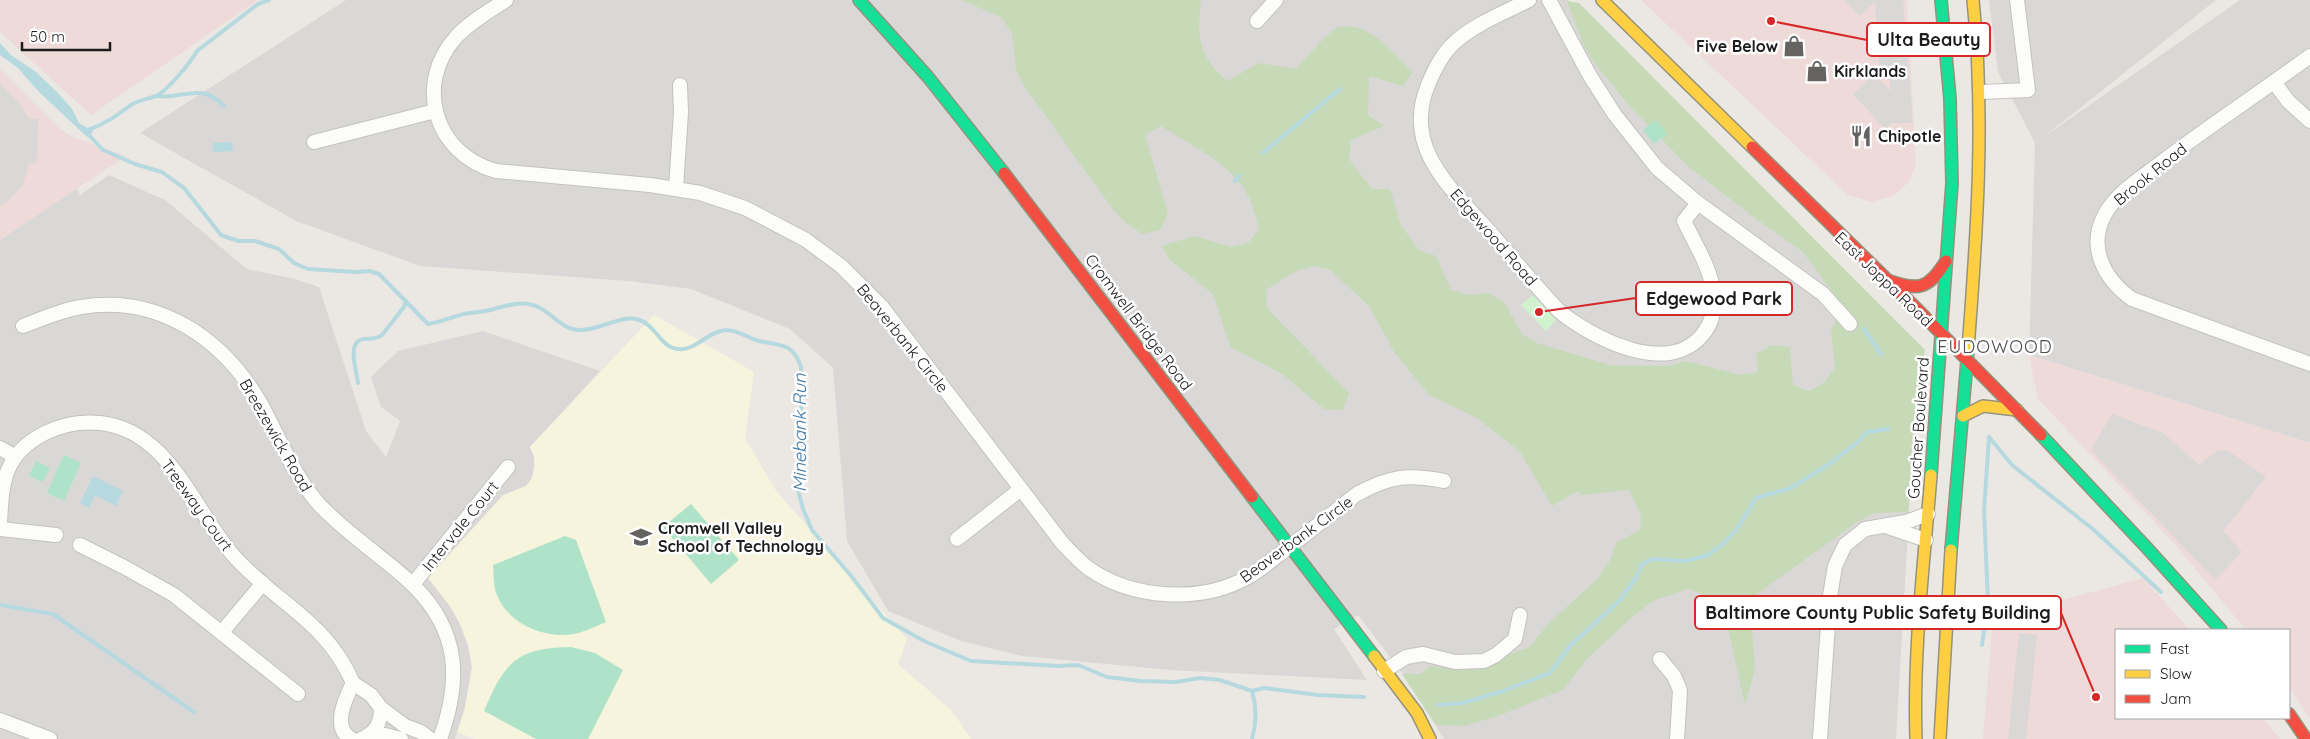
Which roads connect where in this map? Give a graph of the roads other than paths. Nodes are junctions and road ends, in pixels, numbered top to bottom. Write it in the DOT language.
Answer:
graph roads {
  1 [pos="506,0"];
  2 [pos="859,0"];
  3 [pos="1529,0"];
  4 [pos="1548,0"];
  5 [pos="1602,0"];
  6 [pos="1941,0"];
  7 [pos="1973,0"];
  8 [pos="2017,0"];
  9 [pos="1275,1"];
  10 [pos="1257,21"];
  11 [pos="2310,56"];
  12 [pos="2274,82"];
  13 [pos="680,85"];
  14 [pos="1981,92"];
  15 [pos="435,111"];
  16 [pos="2310,121"];
  17 [pos="314,142"];
  18 [pos="676,188"];
  19 [pos="1698,202"];
  20 [pos="1946,261"];
  21 [pos="1885,279"];
  22 [pos="1850,324"];
  23 [pos="23,326"];
  24 [pos="1941,334"];
  25 [pos="1968,361"];
  26 [pos="2310,364"];
  27 [pos="2017,410"];
  28 [pos="1963,416"];
  29 [pos="0,448"];
  30 [pos="14,456"];
  31 [pos="508,467"];
  32 [pos="1444,481"];
  33 [pos="1021,489"];
  34 [pos="1928,514"];
  35 [pos="0,524"];
  36 [pos="1882,526"];
  37 [pos="0,529"];
  38 [pos="56,535"];
  39 [pos="957,539"];
  40 [pos="1926,540"];
  41 [pos="80,545"];
  42 [pos="1289,546"];
  43 [pos="263,583"];
  44 [pos="413,584"];
  45 [pos="1520,615"];
  46 [pos="2220,629"];
  47 [pos="222,632"];
  48 [pos="1660,659"];
  49 [pos="1384,670"];
  50 [pos="353,683"];
  51 [pos="298,694"];
  52 [pos="381,708"];
  53 [pos="2290,715"];
  54 [pos="1406,718"];
  55 [pos="0,720"];
  56 [pos="366,737"];
  57 [pos="1430,737"];
  58 [pos="50,739"];
  59 [pos="351,739"];
  60 [pos="401,739"];
  61 [pos="430,739"];
  62 [pos="440,739"];
  63 [pos="1677,739"];
  64 [pos="1820,739"];
  65 [pos="1916,739"];
  66 [pos="1940,739"];
  67 [pos="2306,739"];
  1 -- 15 [label="street, Beaverbank Circle"];
  2 -- 42 [label="main road, Cromwell Bridge Road"];
  3 -- 19 [label="street, Edgewood Road"];
  4 -- 19 [label="street"];
  5 -- 21 [label="main road, East Joppa Road"];
  6 -- 20 [label="main road, Goucher Boulevard"];
  7 -- 14 [label="main road"];
  8 -- 14 [label="street"];
  9 -- 10 [label="street"];
  11 -- 12 [label="street, Brook Road"];
  12 -- 16 [label="street"];
  12 -- 26 [label="street, Brook Road"];
  13 -- 18 [label="street"];
  14 -- 25 [label="main road"];
  15 -- 17 [label="street"];
  15 -- 18 [label="street, Beaverbank Circle"];
  18 -- 33 [label="street, Beaverbank Circle"];
  19 -- 22 [label="street"];
  20 -- 21 [label="main road"];
  20 -- 24 [label="main road, Goucher Boulevard"];
  21 -- 24 [label="main road, East Joppa Road"];
  23 -- 44 [label="street, Breezewick Road"];
  24 -- 25 [label="main road, East Joppa Road"];
  24 -- 34 [label="main road, Goucher Boulevard"];
  25 -- 27 [label="main road, East Joppa Road"];
  25 -- 28 [label="main road"];
  27 -- 28 [label="main road"];
  27 -- 46 [label="main road, East Joppa Road"];
  28 -- 66 [label="main road"];
  29 -- 30 [label="street"];
  30 -- 35 [label="street, Treeway Court"];
  30 -- 43 [label="street, Treeway Court"];
  31 -- 44 [label="street, Intervale Court"];
  32 -- 42 [label="street, Beaverbank Circle"];
  33 -- 39 [label="street"];
  33 -- 42 [label="street, Beaverbank Circle"];
  34 -- 36 [label="street"];
  34 -- 40 [label="main road, Goucher Boulevard"];
  36 -- 40 [label="street"];
  36 -- 64 [label="street"];
  37 -- 38 [label="street"];
  40 -- 65 [label="main road, Goucher Boulevard"];
  41 -- 47 [label="street"];
  42 -- 49 [label="main road, Cromwell Bridge Road"];
  43 -- 47 [label="street"];
  43 -- 50 [label="street, Treeway Court"];
  44 -- 62 [label="street, Breezewick Road"];
  45 -- 49 [label="street"];
  47 -- 51 [label="street"];
  48 -- 63 [label="street"];
  49 -- 54 [label="main road, Cromwell Bridge Road"];
  49 -- 57 [label="main road, Cromwell Bridge Road"];
  50 -- 52 [label="street"];
  50 -- 59 [label="street"];
  52 -- 56 [label="street"];
  52 -- 61 [label="street"];
  53 -- 67 [label="main road"];
  55 -- 58 [label="street"];
  56 -- 60 [label="street"];
}
